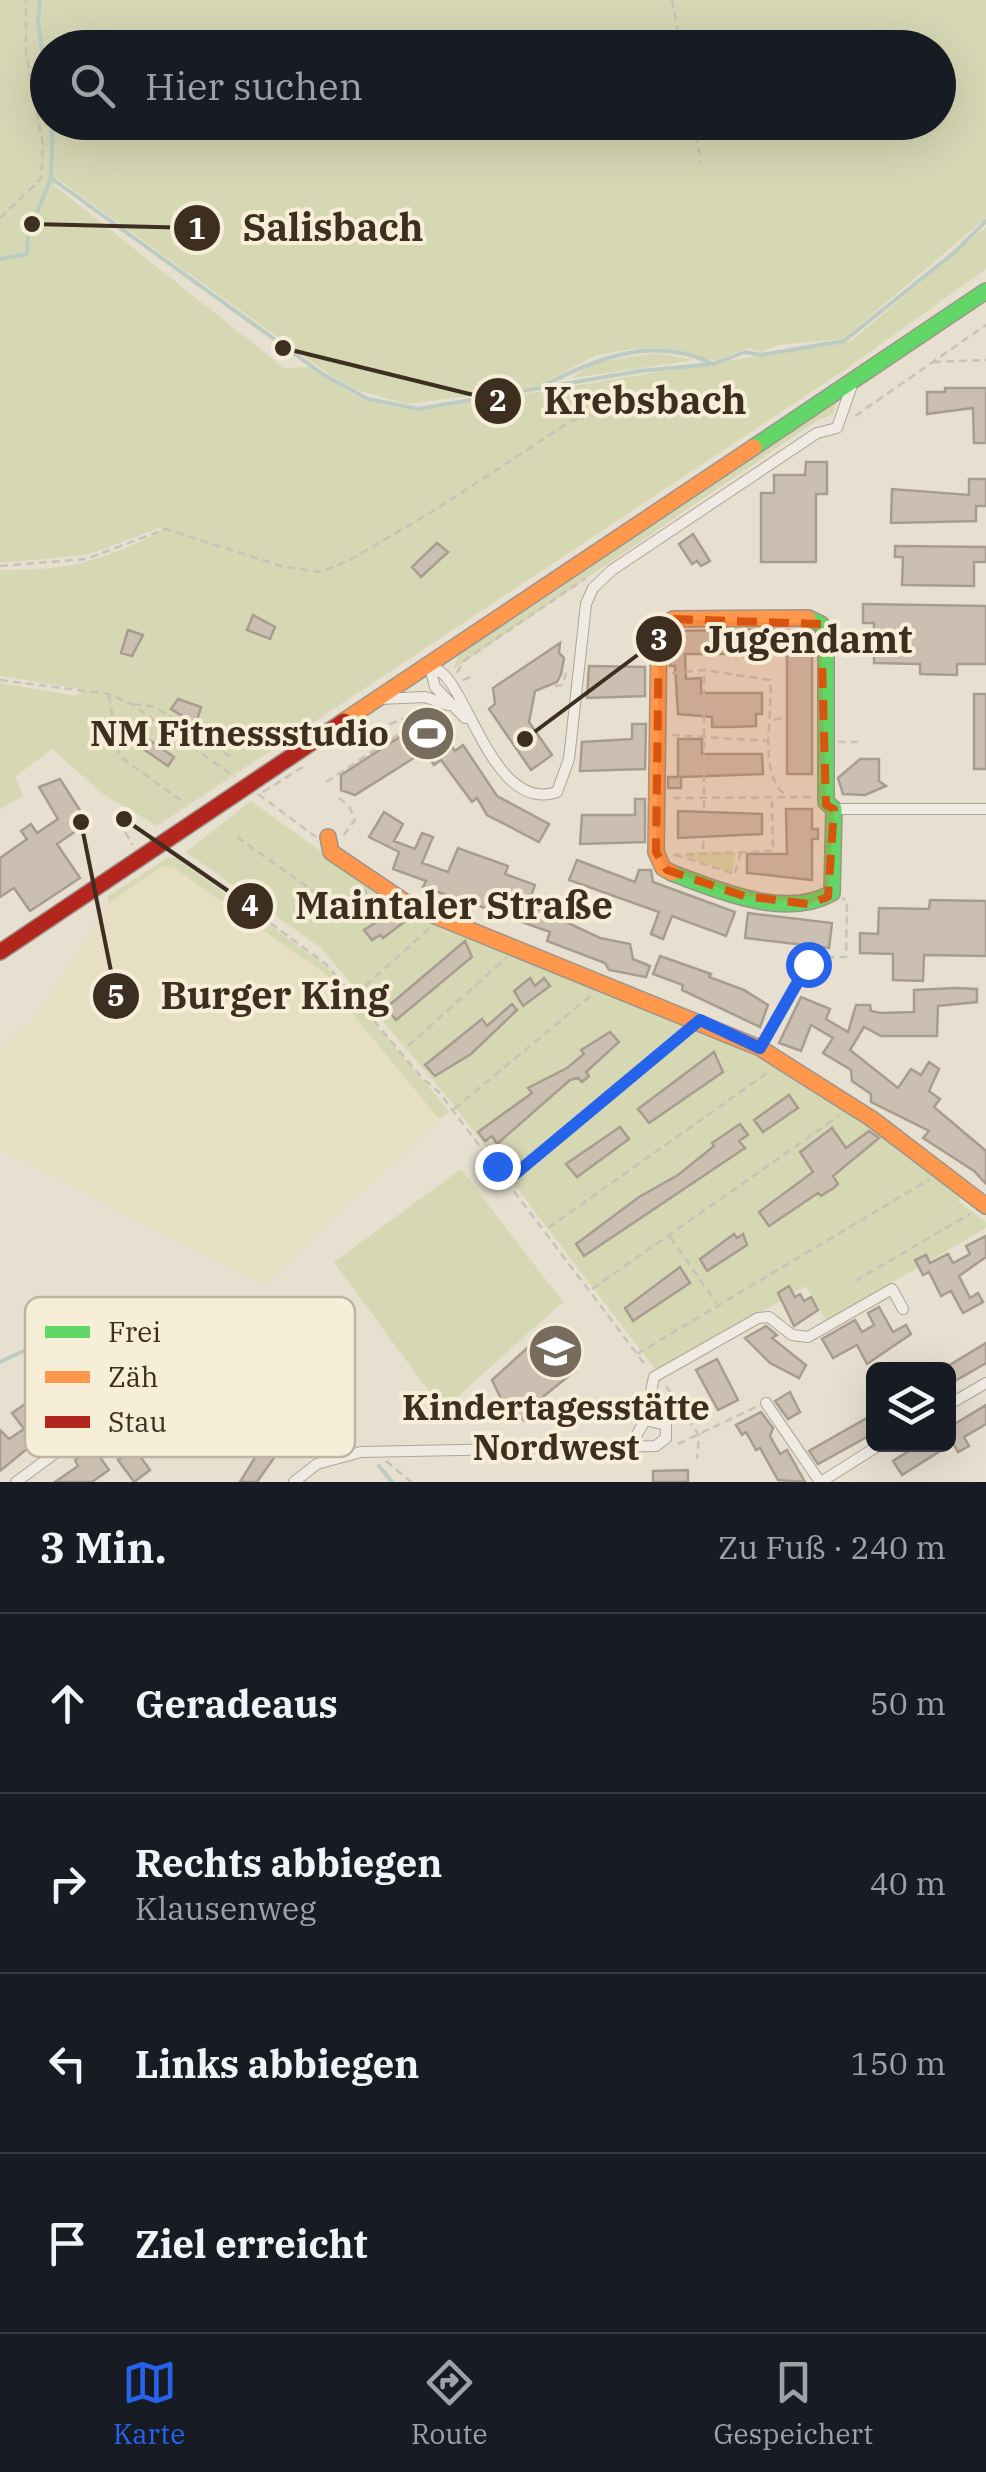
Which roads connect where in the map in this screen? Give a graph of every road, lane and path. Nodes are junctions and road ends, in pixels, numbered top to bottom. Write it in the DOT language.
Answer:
graph roads {
  1 [pos="26,0"];
  2 [pos="672,0"];
  3 [pos="678,30"];
  4 [pos="30,75"];
  5 [pos="42,140"];
  6 [pos="697,140"];
  7 [pos="701,163"];
  8 [pos="0,218"];
  9 [pos="986,291"];
  10 [pos="986,324"];
  11 [pos="986,360"];
  12 [pos="932,362"];
  13 [pos="853,380"];
  14 [pos="627,404"];
  15 [pos="850,419"];
  16 [pos="0,566"];
  17 [pos="582,581"];
  18 [pos="570,657"];
  19 [pos="428,662"];
  20 [pos="704,670"];
  21 [pos="672,673"];
  22 [pos="453,676"];
  23 [pos="473,676"];
  24 [pos="0,680"];
  25 [pos="555,686"];
  26 [pos="109,694"];
  27 [pos="425,698"];
  28 [pos="372,700"];
  29 [pos="132,704"];
  30 [pos="448,704"];
  31 [pos="786,717"];
  32 [pos="772,720"];
  33 [pos="468,721"];
  34 [pos="442,729"];
  35 [pos="704,734"];
  36 [pos="673,735"];
  37 [pos="771,741"];
  38 [pos="826,742"];
  39 [pos="858,742"];
  40 [pos="324,752"];
  41 [pos="234,759"];
  42 [pos="310,762"];
  43 [pos="704,762"];
  44 [pos="704,774"];
  45 [pos="232,776"];
  46 [pos="326,782"];
  47 [pos="787,796"];
  48 [pos="704,797"];
  49 [pos="800,797"];
  50 [pos="339,798"];
  51 [pos="672,798"];
  52 [pos="772,799"];
  53 [pos="182,802"];
  54 [pos="834,809"];
  55 [pos="986,809"];
  56 [pos="704,824"];
  57 [pos="704,834"];
  58 [pos="238,838"];
  59 [pos="329,845"];
  60 [pos="170,850"];
  61 [pos="703,851"];
  62 [pos="742,851"];
  63 [pos="376,884"];
  64 [pos="832,892"];
  65 [pos="440,919"];
  66 [pos="516,949"];
  67 [pos="0,952"];
  68 [pos="606,984"];
  69 [pos="365,986"];
  70 [pos="700,1020"];
  71 [pos="408,1046"];
  72 [pos="760,1048"];
  73 [pos="783,1062"];
  74 [pos="853,1107"];
  75 [pos="452,1110"];
  76 [pos="944,1171"];
  77 [pos="508,1180"];
  78 [pos="986,1205"];
  79 [pos="545,1230"];
  80 [pos="669,1236"];
  81 [pos="855,1281"];
  82 [pos="591,1290"];
  83 [pos="718,1305"];
  84 [pos="903,1309"];
  85 [pos="637,1354"];
  86 [pos="654,1377"];
  87 [pos="986,1383"];
  88 [pos="956,1400"];
  89 [pos="762,1405"];
  90 [pos="645,1420"];
  91 [pos="699,1435"];
  92 [pos="630,1446"];
  93 [pos="656,1446"];
  94 [pos="379,1452"];
  95 [pos="868,1452"];
  96 [pos="355,1455"];
  97 [pos="50,1457"];
  98 [pos="339,1457"];
  99 [pos="697,1459"];
  100 [pos="406,1480"];
  101 [pos="16,1482"];
  102 [pos="294,1482"];
  103 [pos="820,1482"];
  1 -- 4 [label="path"];
  2 -- 3 [label="path"];
  5 -- 8 [label="path"];
  6 -- 7 [label="path"];
  9 -- 13 [label="street"];
  10 -- 12 [label="path"];
  11 -- 12 [label="path"];
  12 -- 15 [label="path"];
  13 -- 19 [label="street"];
  13 -- 33 [label="street"];
  14 -- 16 [label="path"];
  17 -- 22 [label="path"];
  18 -- 25 [label="path"];
  19 -- 22 [label="street"];
  19 -- 28 [label="street"];
  19 -- 30 [label="street"];
  20 -- 21 [label="path"];
  20 -- 32 [label="path"];
  20 -- 35 [label="path"];
  22 -- 23 [label="path"];
  22 -- 33 [label="street"];
  24 -- 26 [label="path"];
  26 -- 29 [label="path"];
  26 -- 53 [label="path"];
  27 -- 28 [label="street"];
  27 -- 30 [label="street"];
  27 -- 40 [label="path"];
  28 -- 67 [label="street"];
  29 -- 41 [label="path"];
  29 -- 45 [label="path"];
  30 -- 33 [label="street"];
  31 -- 32 [label="path"];
  32 -- 37 [label="path"];
  34 -- 46 [label="path"];
  35 -- 36 [label="path"];
  35 -- 37 [label="path"];
  35 -- 43 [label="path"];
  37 -- 47 [label="path"];
  38 -- 39 [label="path"];
  38 -- 54 [label="street"];
  38 -- 64 [label="street"];
  42 -- 59 [label="path"];
  44 -- 48 [label="path"];
  47 -- 49 [label="path"];
  47 -- 52 [label="path"];
  48 -- 51 [label="path"];
  48 -- 52 [label="path"];
  48 -- 56 [label="path"];
  50 -- 59 [label="path"];
  52 -- 62 [label="path"];
  54 -- 55 [label="street"];
  54 -- 64 [label="street"];
  57 -- 61 [label="path"];
  58 -- 63 [label="path"];
  59 -- 63 [label="street"];
  60 -- 75 [label="path"];
  61 -- 62 [label="path"];
  61 -- 62 [label="path"];
  63 -- 65 [label="street"];
  64 -- 72 [label="path"];
  65 -- 66 [label="street"];
  65 -- 69 [label="path"];
  66 -- 68 [label="street"];
  66 -- 71 [label="path"];
  68 -- 70 [label="street"];
  68 -- 75 [label="path"];
  70 -- 72 [label="street"];
  70 -- 77 [label="path"];
  72 -- 73 [label="street"];
  73 -- 74 [label="street"];
  73 -- 79 [label="path"];
  74 -- 76 [label="street"];
  74 -- 80 [label="path"];
  75 -- 77 [label="path"];
  76 -- 78 [label="street"];
  76 -- 83 [label="path"];
  77 -- 79 [label="path"];
  78 -- 81 [label="path"];
  79 -- 82 [label="path"];
  80 -- 82 [label="path"];
  80 -- 83 [label="path"];
  82 -- 85 [label="path"];
  83 -- 85 [label="path"];
  84 -- 86 [label="street"];
  85 -- 86 [label="path"];
  86 -- 90 [label="street"];
  86 -- 91 [label="path"];
  87 -- 88 [label="street"];
  89 -- 91 [label="path"];
  89 -- 103 [label="street"];
  90 -- 92 [label="street"];
  90 -- 93 [label="street"];
  91 -- 93 [label="path"];
  91 -- 99 [label="path"];
  92 -- 93 [label="street"];
  92 -- 94 [label="street"];
  94 -- 96 [label="street"];
  94 -- 100 [label="path"];
  95 -- 103 [label="street"];
  97 -- 101 [label="street"];
  98 -- 102 [label="street"];
}
